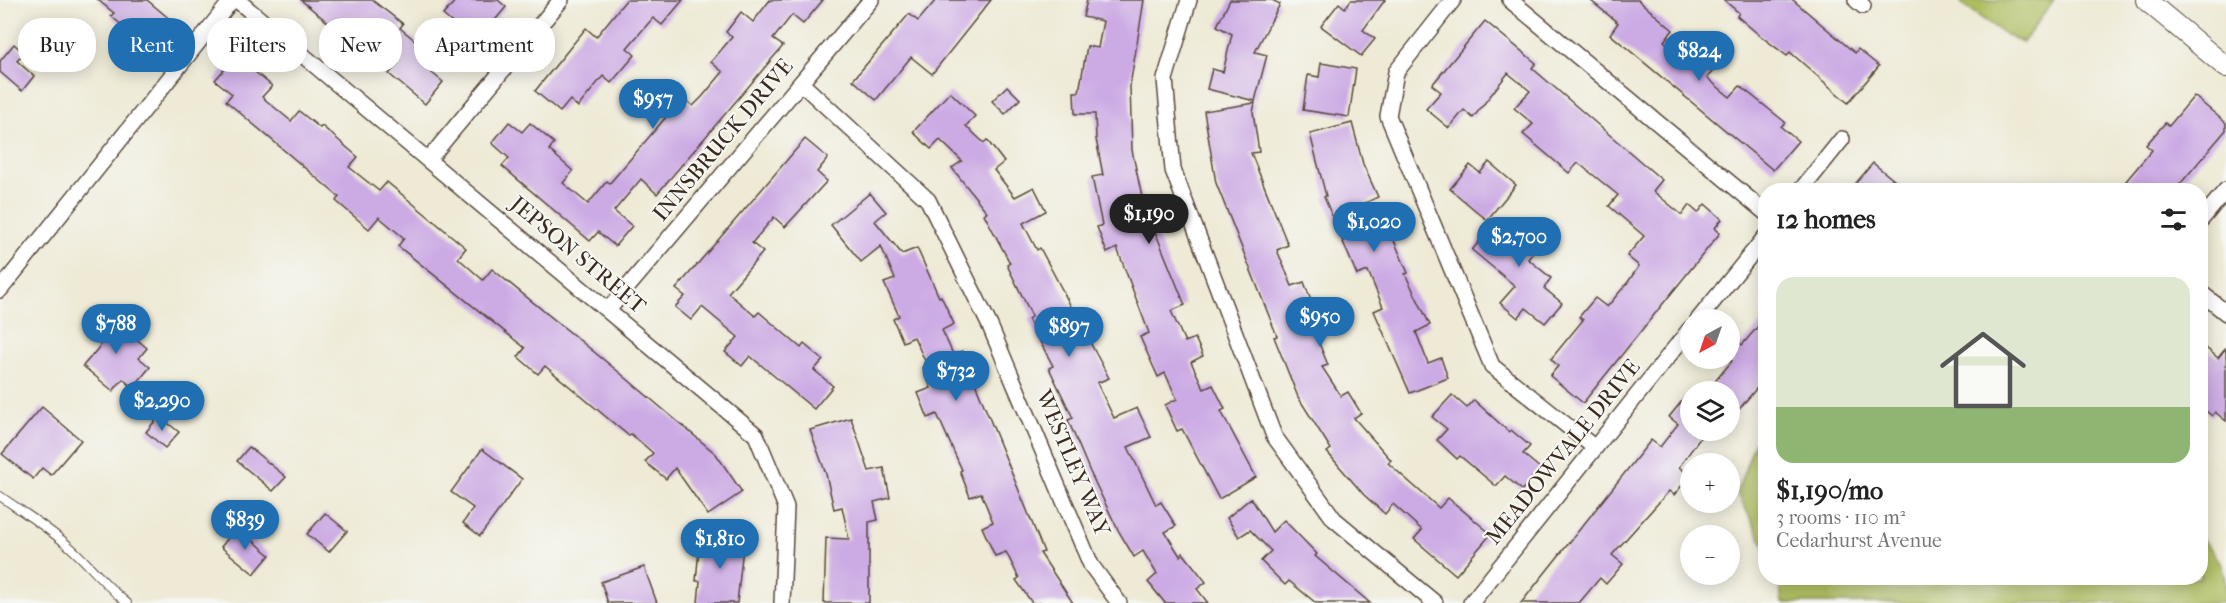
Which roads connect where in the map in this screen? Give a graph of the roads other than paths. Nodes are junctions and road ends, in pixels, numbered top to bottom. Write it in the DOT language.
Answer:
graph roads {
  1 [pos="232,0"];
  2 [pos="237,0"];
  3 [pos="561,0"];
  4 [pos="871,0"];
  5 [pos="1189,0"];
  6 [pos="1454,0"];
  7 [pos="1510,0"];
  8 [pos="2146,0"];
  9 [pos="2226,67"];
  10 [pos="801,83"];
  11 [pos="1842,139"];
  12 [pos="428,160"];
  13 [pos="1807,183"];
  14 [pos="2226,190"];
  15 [pos="1758,206"];
  16 [pos="2208,211"];
  17 [pos="1758,246"];
  18 [pos="0,290"];
  19 [pos="2208,298"];
  20 [pos="609,309"];
  21 [pos="1707,309"];
  22 [pos="2226,313"];
  23 [pos="1680,341"];
  24 [pos="1594,448"];
  25 [pos="0,496"];
  26 [pos="127,603"];
  27 [pos="782,603"];
  28 [pos="1119,603"];
  29 [pos="1435,603"];
  30 [pos="1471,603"];
  1 -- 18 [label="street"];
  2 -- 12 [label="street, JEPSON STREET"];
  3 -- 12 [label="street"];
  4 -- 10 [label="street, INNSBRUCK DRIVE"];
  5 -- 29 [label="street"];
  6 -- 24 [label="street"];
  7 -- 15 [label="street"];
  8 -- 9 [label="street"];
  10 -- 20 [label="street, INNSBRUCK DRIVE"];
  10 -- 28 [label="street, WESTLEY WAY"];
  11 -- 13 [label="street"];
  12 -- 20 [label="street, JEPSON STREET"];
  14 -- 16 [label="street"];
  17 -- 21 [label="street"];
  19 -- 22 [label="street"];
  20 -- 27 [label="street, JEPSON STREET"];
  23 -- 24 [label="street, MEADOWVALE DRIVE"];
  24 -- 30 [label="street, MEADOWVALE DRIVE"];
  25 -- 26 [label="lane"];
}
